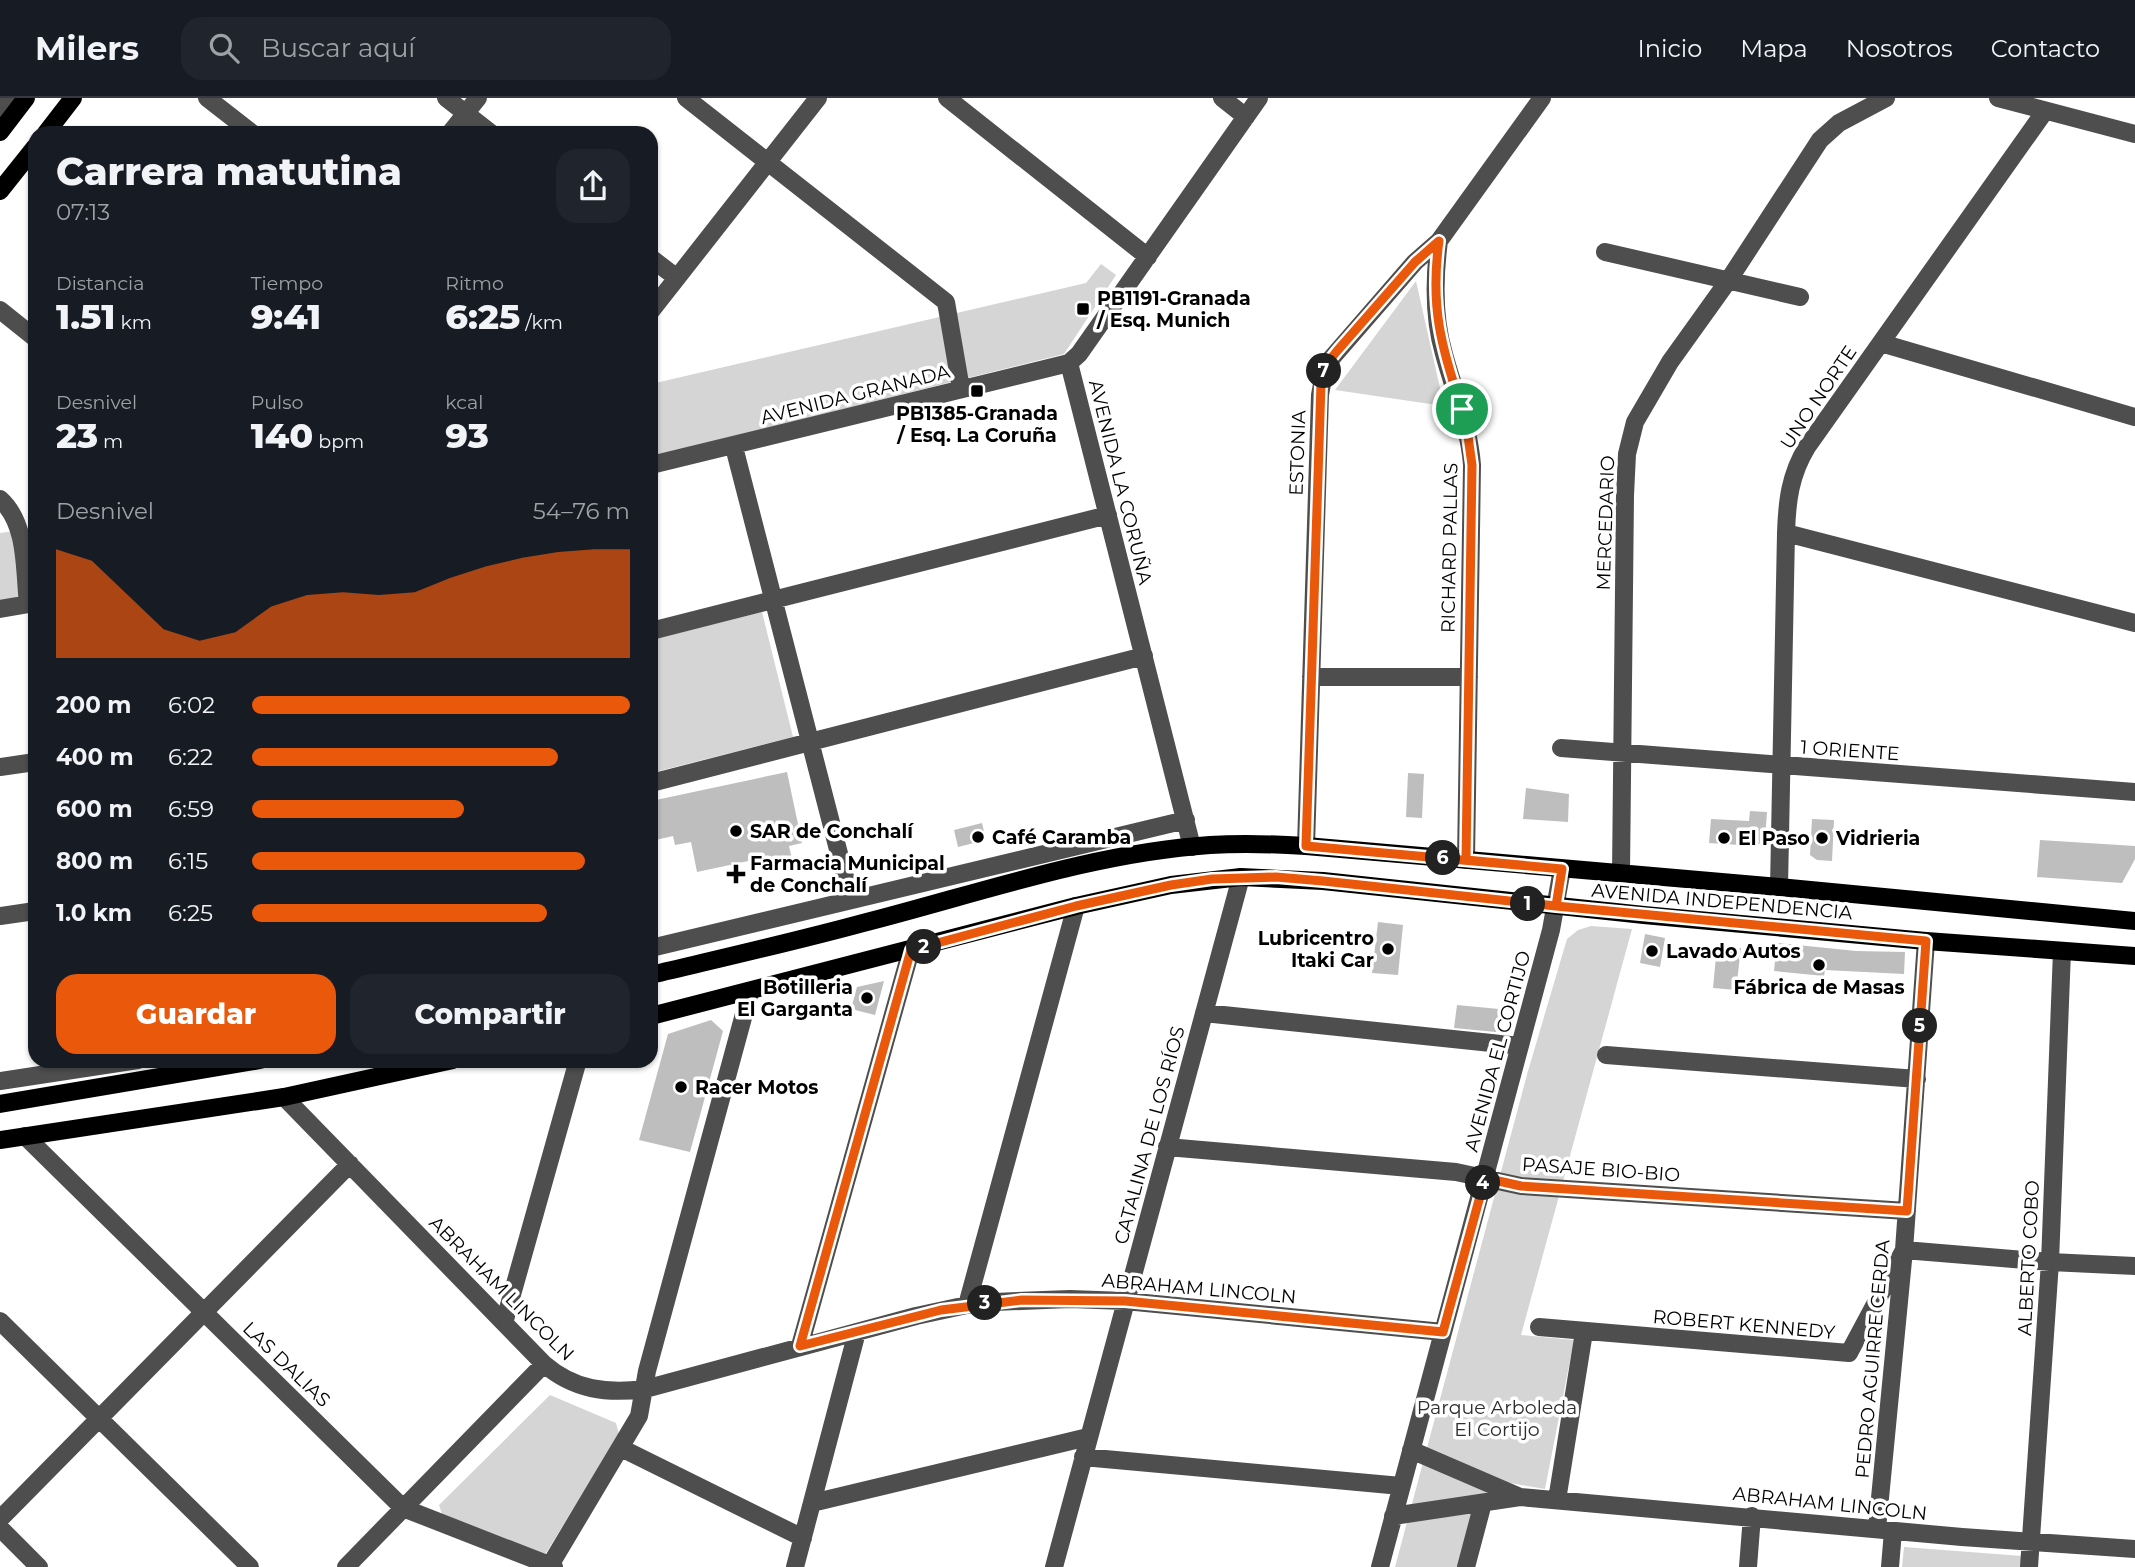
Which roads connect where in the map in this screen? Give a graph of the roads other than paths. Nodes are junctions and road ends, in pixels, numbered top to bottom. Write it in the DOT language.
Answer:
graph roads {
  1 [pos="7,98"];
  2 [pos="26,98"];
  3 [pos="73,98"];
  4 [pos="207,98"];
  5 [pos="446,98"];
  6 [pos="478,98"];
  7 [pos="686,98"];
  8 [pos="818,98"];
  9 [pos="947,98"];
  10 [pos="1222,98"];
  11 [pos="1259,98"];
  12 [pos="1542,98"];
  13 [pos="1885,98"];
  14 [pos="1998,98"];
  15 [pos="2045,111"];
  16 [pos="466,113"];
  17 [pos="1246,117"];
  18 [pos="4,126"];
  19 [pos="51,126"];
  20 [pos="243,126"];
  21 [pos="456,126"];
  22 [pos="482,126"];
  23 [pos="2135,134"];
  24 [pos="28,157"];
  25 [pos="768,162"];
  26 [pos="0,191"];
  27 [pos="1439,241"];
  28 [pos="1605,252"];
  29 [pos="1148,257"];
  30 [pos="658,263"];
  31 [pos="677,278"];
  32 [pos="1727,281"];
  33 [pos="1800,297"];
  34 [pos="658,302"];
  35 [pos="0,310"];
  36 [pos="28,332"];
  37 [pos="1881,343"];
  38 [pos="1069,363"];
  39 [pos="961,389"];
  40 [pos="2135,416"];
  41 [pos="734,447"];
  42 [pos="658,464"];
  43 [pos="0,499"];
  44 [pos="1108,515"];
  45 [pos="1786,533"];
  46 [pos="28,586"];
  47 [pos="774,600"];
  48 [pos="28,604"];
  49 [pos="0,608"];
  50 [pos="2135,623"];
  51 [pos="658,629"];
  52 [pos="1144,656"];
  53 [pos="1311,677"];
  54 [pos="1469,677"];
  55 [pos="811,742"];
  56 [pos="1561,748"];
  57 [pos="1622,753"];
  58 [pos="741,760"];
  59 [pos="28,763"];
  60 [pos="1781,765"];
  61 [pos="0,767"];
  62 [pos="745,778"];
  63 [pos="658,781"];
  64 [pos="2135,792"];
  65 [pos="1186,820"];
  66 [pos="1306,846"];
  67 [pos="1192,847"];
  68 [pos="1466,860"];
  69 [pos="1562,869"];
  70 [pos="1621,873"];
  71 [pos="1241,877"];
  72 [pos="1779,887"];
  73 [pos="851,900"];
  74 [pos="1076,906"];
  75 [pos="1556,906"];
  76 [pos="28,912"];
  77 [pos="0,916"];
  78 [pos="2135,921"];
  79 [pos="1926,941"];
  80 [pos="658,946"];
  81 [pos="911,950"];
  82 [pos="2062,951"];
  83 [pos="2135,956"];
  84 [pos="658,973"];
  85 [pos="750,992"];
  86 [pos="1204,1013"];
  87 [pos="658,1014"];
  88 [pos="1520,1046"];
  89 [pos="1606,1055"];
  90 [pos="85,1068"];
  91 [pos="213,1068"];
  92 [pos="416,1068"];
  93 [pos="576,1068"];
  94 [pos="1917,1079"];
  95 [pos="0,1081"];
  96 [pos="284,1097"];
  97 [pos="0,1104"];
  98 [pos="25,1136"];
  99 [pos="0,1140"];
  100 [pos="1167,1147"];
  101 [pos="350,1164"];
  102 [pos="1485,1178"];
  103 [pos="1907,1211"];
  104 [pos="1904,1250"];
  105 [pos="2050,1262"];
  106 [pos="2135,1266"];
  107 [pos="1125,1301"];
  108 [pos="967,1305"];
  109 [pos="204,1312"];
  110 [pos="0,1321"];
  111 [pos="504,1323"];
  112 [pos="1539,1327"];
  113 [pos="857,1332"];
  114 [pos="1443,1332"];
  115 [pos="1584,1332"];
  116 [pos="800,1346"];
  117 [pos="544,1364"];
  118 [pos="645,1389"];
  119 [pos="99,1418"];
  120 [pos="1088,1437"];
  121 [pos="621,1448"];
  122 [pos="1411,1450"];
  123 [pos="1083,1457"];
  124 [pos="1401,1486"];
  125 [pos="1520,1497"];
  126 [pos="1557,1500"];
  127 [pos="812,1503"];
  128 [pos="1483,1503"];
  129 [pos="403,1508"];
  130 [pos="1393,1516"];
  131 [pos="1752,1516"];
  132 [pos="0,1519"];
  133 [pos="0,1528"];
  134 [pos="1885,1530"];
  135 [pos="803,1538"];
  136 [pos="2031,1542"];
  137 [pos="2135,1549"];
  138 [pos="551,1566"];
  139 [pos="39,1567"];
  140 [pos="250,1567"];
  141 [pos="345,1567"];
  142 [pos="795,1567"];
  143 [pos="1054,1567"];
  144 [pos="1380,1567"];
  145 [pos="1466,1567"];
  146 [pos="1748,1567"];
  147 [pos="1890,1567"];
  148 [pos="2029,1567"];
  1 -- 18 [label="street"];
  2 -- 18 [label="main road"];
  3 -- 19 [label="main road"];
  4 -- 20 [label="street"];
  5 -- 16 [label="street"];
  6 -- 16 [label="street"];
  7 -- 25 [label="street"];
  8 -- 25 [label="street"];
  9 -- 29 [label="street"];
  10 -- 17 [label="street"];
  11 -- 17 [label="street, AVENIDA LA CORUÑA"];
  12 -- 27 [label="street, ESTONIA"];
  13 -- 32 [label="street, MERCEDARIO"];
  14 -- 15 [label="street"];
  15 -- 23 [label="street"];
  15 -- 37 [label="street, UNO NORTE"];
  16 -- 21 [label="street"];
  16 -- 22 [label="street"];
  17 -- 29 [label="street, AVENIDA LA CORUÑA"];
  24 -- 26 [label="main road"];
  25 -- 31 [label="street"];
  25 -- 39 [label="street"];
  27 -- 53 [label="street, ESTONIA"];
  27 -- 54 [label="street, RICHARD PALLAS"];
  28 -- 32 [label="street"];
  29 -- 38 [label="street, AVENIDA LA CORUÑA"];
  30 -- 31 [label="street"];
  31 -- 34 [label="street"];
  32 -- 33 [label="street"];
  32 -- 57 [label="street, MERCEDARIO"];
  35 -- 36 [label="street"];
  37 -- 40 [label="street"];
  37 -- 45 [label="street, UNO NORTE"];
  38 -- 39 [label="street, AVENIDA GRANADA"];
  38 -- 44 [label="street, AVENIDA LA CORUÑA"];
  39 -- 41 [label="street, AVENIDA GRANADA"];
  41 -- 42 [label="street, AVENIDA GRANADA"];
  41 -- 47 [label="street"];
  43 -- 46 [label="street"];
  44 -- 47 [label="street"];
  44 -- 52 [label="street, AVENIDA LA CORUÑA"];
  45 -- 50 [label="street"];
  45 -- 60 [label="street, UNO NORTE"];
  47 -- 51 [label="street"];
  47 -- 55 [label="street"];
  48 -- 49 [label="street"];
  52 -- 55 [label="street"];
  52 -- 65 [label="street, AVENIDA LA CORUÑA"];
  53 -- 54 [label="street"];
  53 -- 66 [label="street, ESTONIA"];
  54 -- 68 [label="street, RICHARD PALLAS"];
  55 -- 58 [label="street"];
  55 -- 73 [label="street"];
  56 -- 57 [label="street, 1 ORIENTE"];
  57 -- 60 [label="street, 1 ORIENTE"];
  57 -- 70 [label="street, MERCEDARIO"];
  58 -- 62 [label="street"];
  58 -- 63 [label="street"];
  59 -- 61 [label="street"];
  60 -- 64 [label="street, 1 ORIENTE"];
  60 -- 72 [label="street, UNO NORTE"];
  65 -- 67 [label="street, AVENIDA LA CORUÑA"];
  65 -- 73 [label="street"];
  66 -- 67 [label="main road, AVENIDA INDEPENDENCIA"];
  66 -- 68 [label="main road, AVENIDA INDEPENDENCIA"];
  67 -- 84 [label="main road, AVENIDA INDEPENDENCIA"];
  68 -- 69 [label="main road, AVENIDA INDEPENDENCIA"];
  69 -- 70 [label="main road, AVENIDA INDEPENDENCIA"];
  69 -- 75 [label="street, AVENIDA EL CORTIJO"];
  70 -- 72 [label="main road, AVENIDA INDEPENDENCIA"];
  71 -- 74 [label="main road, AVENIDA INDEPENDENCIA"];
  71 -- 75 [label="main road, AVENIDA INDEPENDENCIA"];
  71 -- 86 [label="street, CATALINA DE LOS RÍOS"];
  72 -- 78 [label="main road, AVENIDA INDEPENDENCIA"];
  73 -- 80 [label="street"];
  74 -- 81 [label="main road, AVENIDA INDEPENDENCIA"];
  74 -- 108 [label="street"];
  75 -- 79 [label="main road, AVENIDA INDEPENDENCIA"];
  75 -- 88 [label="street, AVENIDA EL CORTIJO"];
  76 -- 77 [label="street"];
  79 -- 82 [label="main road, AVENIDA INDEPENDENCIA"];
  79 -- 94 [label="street, PEDRO AGUIRRE CERDA"];
  81 -- 85 [label="main road, AVENIDA INDEPENDENCIA"];
  81 -- 116 [label="street"];
  82 -- 83 [label="main road, AVENIDA INDEPENDENCIA"];
  82 -- 105 [label="street, ALBERTO COBO"];
  85 -- 87 [label="main road, AVENIDA INDEPENDENCIA"];
  85 -- 118 [label="street"];
  86 -- 88 [label="street"];
  86 -- 100 [label="street, CATALINA DE LOS RÍOS"];
  88 -- 102 [label="street, AVENIDA EL CORTIJO"];
  89 -- 94 [label="street"];
  90 -- 95 [label="street"];
  91 -- 97 [label="main road"];
  92 -- 96 [label="main road"];
  93 -- 111 [label="street"];
  94 -- 103 [label="street, PEDRO AGUIRRE CERDA"];
  96 -- 98 [label="main road"];
  96 -- 101 [label="street, ABRAHAM LINCOLN"];
  98 -- 99 [label="main road"];
  98 -- 109 [label="street, LAS DALIAS"];
  100 -- 102 [label="street, PASAJE BIO-BIO"];
  100 -- 107 [label="street, CATALINA DE LOS RÍOS"];
  101 -- 109 [label="street"];
  101 -- 111 [label="street, ABRAHAM LINCOLN"];
  102 -- 103 [label="street, PASAJE BIO-BIO"];
  102 -- 114 [label="street, AVENIDA EL CORTIJO"];
  103 -- 104 [label="street, PEDRO AGUIRRE CERDA"];
  104 -- 105 [label="street"];
  104 -- 115 [label="street, ROBERT KENNEDY"];
  104 -- 134 [label="street, PEDRO AGUIRRE CERDA"];
  105 -- 106 [label="street"];
  105 -- 136 [label="street, ALBERTO COBO"];
  107 -- 108 [label="street, ABRAHAM LINCOLN"];
  107 -- 114 [label="street, ABRAHAM LINCOLN"];
  107 -- 120 [label="street, CATALINA DE LOS RÍOS"];
  108 -- 113 [label="street, ABRAHAM LINCOLN"];
  109 -- 119 [label="street"];
  109 -- 129 [label="street, LAS DALIAS"];
  110 -- 119 [label="street"];
  111 -- 117 [label="street, ABRAHAM LINCOLN"];
  112 -- 115 [label="street, ROBERT KENNEDY"];
  113 -- 116 [label="street, ABRAHAM LINCOLN"];
  113 -- 127 [label="street"];
  114 -- 122 [label="street, AVENIDA EL CORTIJO"];
  115 -- 126 [label="street"];
  116 -- 118 [label="street, ABRAHAM LINCOLN"];
  117 -- 118 [label="street, ABRAHAM LINCOLN"];
  117 -- 129 [label="street"];
  118 -- 121 [label="street"];
  119 -- 132 [label="street"];
  119 -- 140 [label="street"];
  120 -- 123 [label="street, CATALINA DE LOS RÍOS"];
  120 -- 127 [label="street"];
  121 -- 135 [label="street"];
  121 -- 138 [label="street"];
  122 -- 124 [label="street, AVENIDA EL CORTIJO"];
  122 -- 125 [label="street, ABRAHAM LINCOLN"];
  123 -- 124 [label="street"];
  123 -- 143 [label="street, CATALINA DE LOS RÍOS"];
  124 -- 130 [label="street, AVENIDA EL CORTIJO"];
  125 -- 126 [label="street, ABRAHAM LINCOLN"];
  125 -- 128 [label="street, ABRAHAM LINCOLN"];
  126 -- 131 [label="street, ABRAHAM LINCOLN"];
  127 -- 135 [label="street"];
  128 -- 130 [label="street, ABRAHAM LINCOLN"];
  128 -- 145 [label="street"];
  129 -- 138 [label="street, LAS DALIAS"];
  129 -- 141 [label="street"];
  130 -- 144 [label="street, AVENIDA EL CORTIJO"];
  131 -- 134 [label="street, ABRAHAM LINCOLN"];
  131 -- 146 [label="street"];
  133 -- 139 [label="street"];
  134 -- 136 [label="street, ABRAHAM LINCOLN"];
  134 -- 147 [label="street, PEDRO AGUIRRE CERDA"];
  135 -- 142 [label="street"];
  136 -- 137 [label="street, ABRAHAM LINCOLN"];
  136 -- 148 [label="street, ALBERTO COBO"];
}
